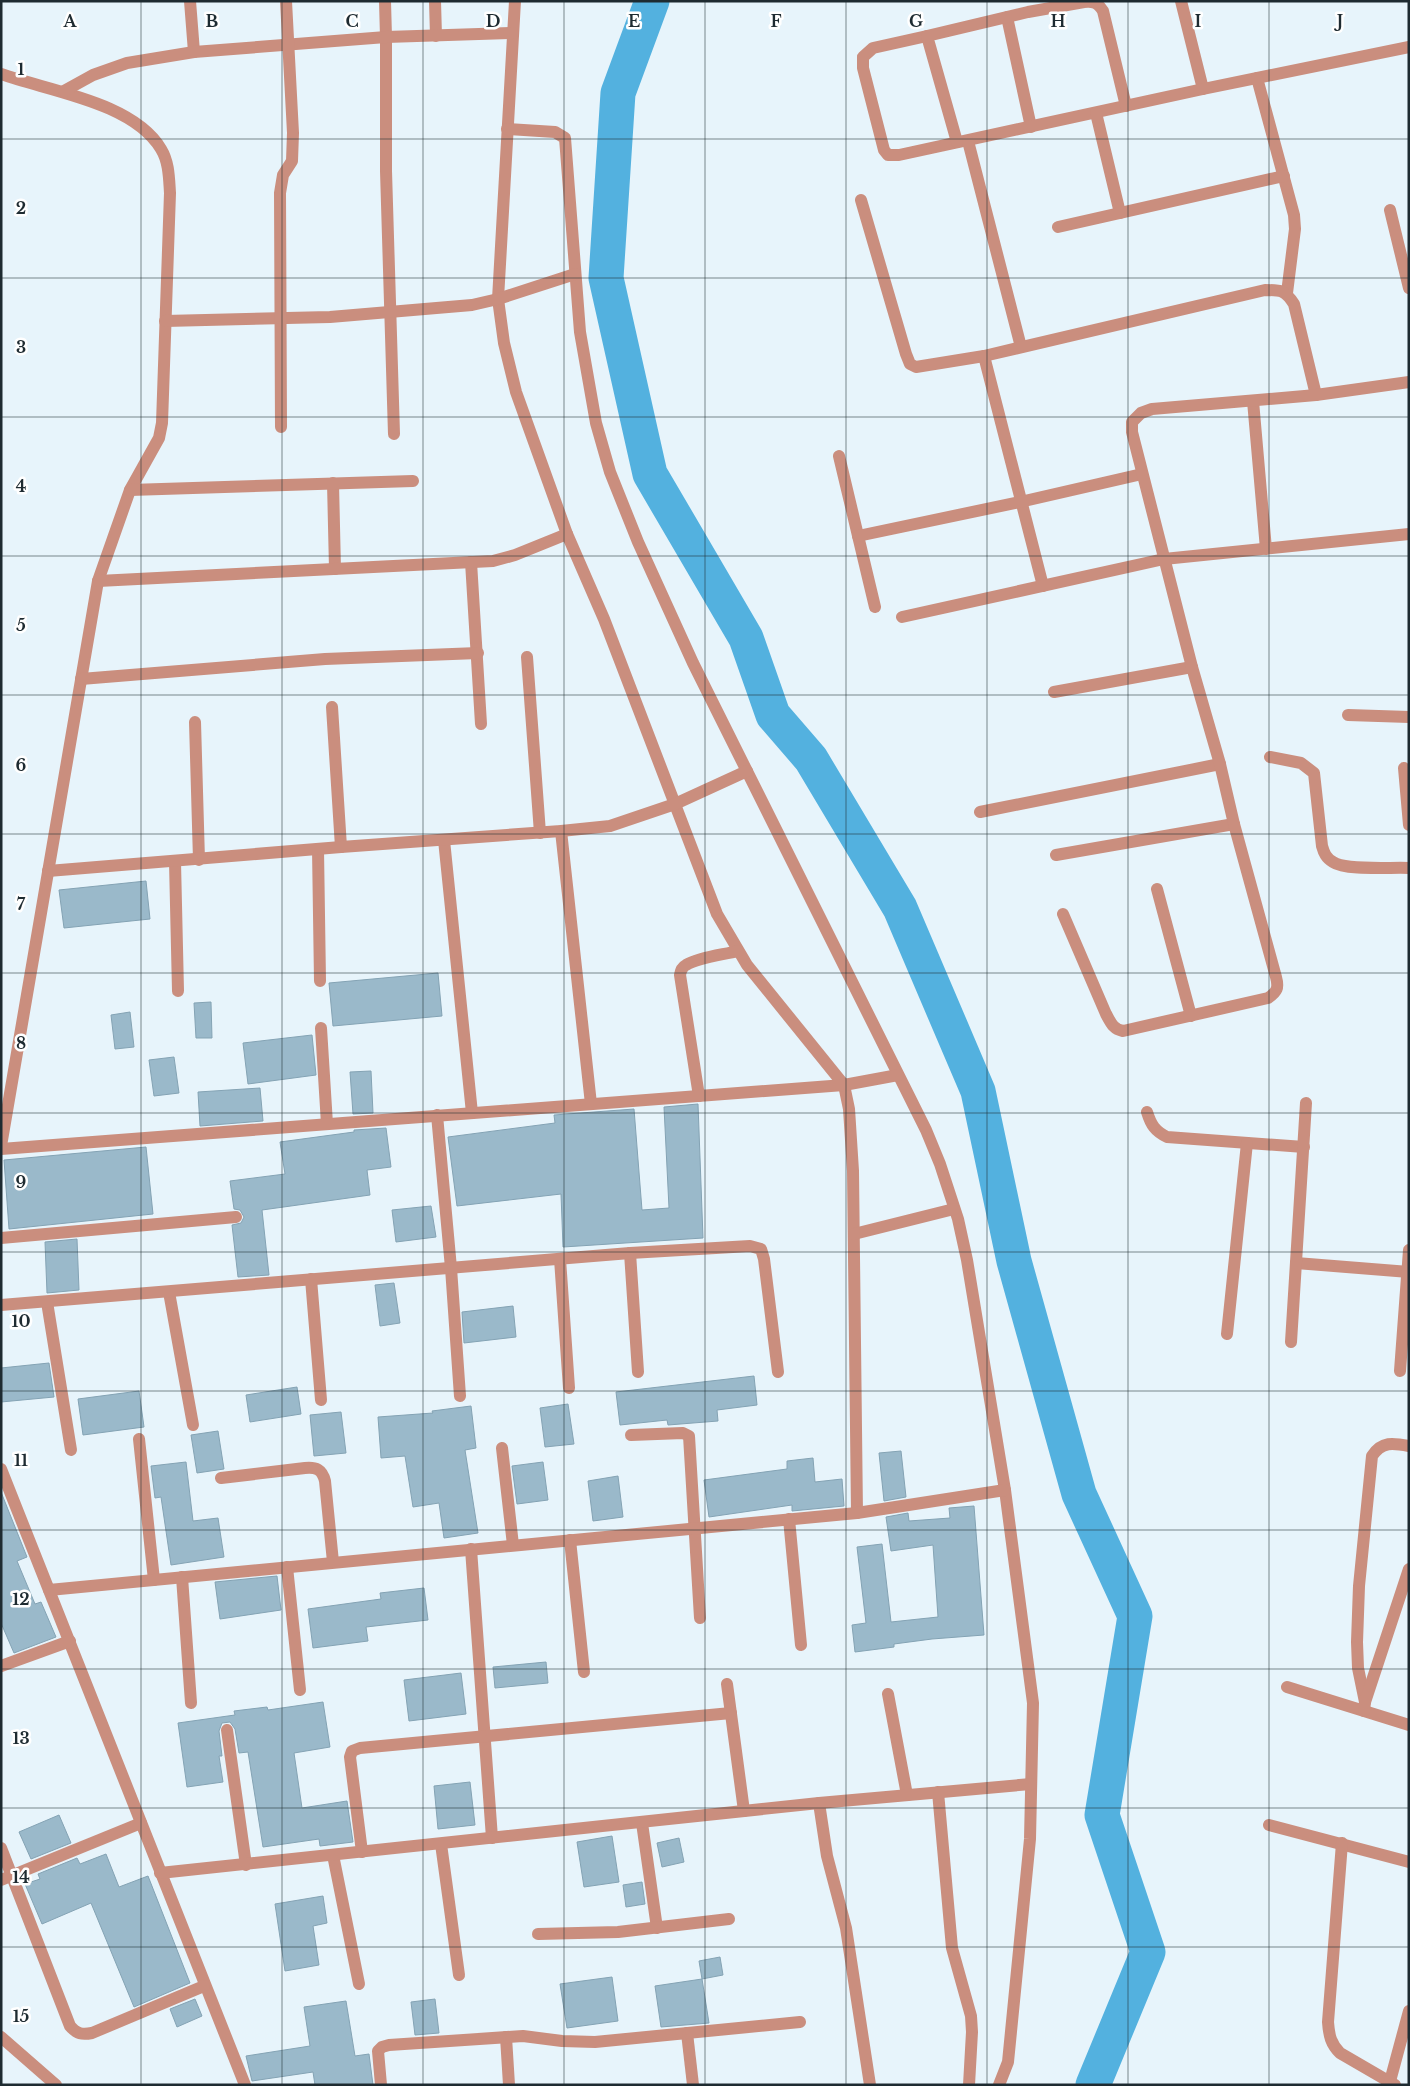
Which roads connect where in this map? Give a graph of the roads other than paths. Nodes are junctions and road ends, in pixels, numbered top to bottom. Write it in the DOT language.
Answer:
graph roads {
  1 [pos="190,1"];
  2 [pos="286,1"];
  3 [pos="385,1"];
  4 [pos="435,1"];
  5 [pos="515,1"];
  6 [pos="1181,1"];
  7 [pos="1007,17"];
  8 [pos="513,33"];
  9 [pos="436,36"];
  10 [pos="927,36"];
  11 [pos="386,37"];
  12 [pos="288,43"];
  13 [pos="1409,48"];
  14 [pos="194,52"];
  15 [pos="1,74"];
  16 [pos="1257,78"];
  17 [pos="1203,89"];
  18 [pos="64,91"];
  19 [pos="1126,106"];
  20 [pos="1096,112"];
  21 [pos="1031,127"];
  22 [pos="507,129"];
  23 [pos="963,142"];
  24 [pos="1284,176"];
  25 [pos="861,200"];
  26 [pos="1390,210"];
  27 [pos="1120,213"];
  28 [pos="1058,227"];
  29 [pos="575,274"];
  30 [pos="1409,288"];
  31 [pos="1287,293"];
  32 [pos="498,300"];
  33 [pos="390,312"];
  34 [pos="280,319"];
  35 [pos="165,321"];
  36 [pos="1021,347"];
  37 [pos="984,356"];
  38 [pos="1409,382"];
  39 [pos="1316,395"];
  40 [pos="1253,400"];
  41 [pos="281,427"];
  42 [pos="394,434"];
  43 [pos="839,456"];
  44 [pos="1142,474"];
  45 [pos="413,481"];
  46 [pos="333,483"];
  47 [pos="130,490"];
  48 [pos="1020,502"];
  49 [pos="567,534"];
  50 [pos="1409,534"];
  51 [pos="858,536"];
  52 [pos="1266,549"];
  53 [pos="1164,559"];
  54 [pos="471,562"];
  55 [pos="335,569"];
  56 [pos="98,581"];
  57 [pos="1043,586"];
  58 [pos="875,607"];
  59 [pos="902,618"];
  60 [pos="478,653"];
  61 [pos="527,656"];
  62 [pos="1192,667"];
  63 [pos="81,679"];
  64 [pos="1054,692"];
  65 [pos="332,707"];
  66 [pos="1348,716"];
  67 [pos="1409,717"];
  68 [pos="195,722"];
  69 [pos="481,724"];
  70 [pos="1270,757"];
  71 [pos="1220,764"];
  72 [pos="1404,768"];
  73 [pos="747,771"];
  74 [pos="675,804"];
  75 [pos="980,812"];
  76 [pos="1234,824"];
  77 [pos="1409,825"];
  78 [pos="561,831"];
  79 [pos="540,833"];
  80 [pos="444,840"];
  81 [pos="341,847"];
  82 [pos="318,849"];
  83 [pos="1056,855"];
  84 [pos="200,860"];
  85 [pos="175,862"];
  86 [pos="1409,868"];
  87 [pos="48,871"];
  88 [pos="1157,889"];
  89 [pos="1063,914"];
  90 [pos="738,951"];
  91 [pos="320,981"];
  92 [pos="178,991"];
  93 [pos="1191,1016"];
  94 [pos="321,1028"];
  95 [pos="898,1075"];
  96 [pos="844,1085"];
  97 [pos="699,1096"];
  98 [pos="1306,1103"];
  99 [pos="592,1104"];
  100 [pos="1147,1112"];
  101 [pos="472,1113"];
  102 [pos="438,1115"];
  103 [pos="327,1124"];
  104 [pos="1247,1143"];
  105 [pos="1304,1147"];
  106 [pos="1,1148"];
  107 [pos="954,1209"];
  108 [pos="236,1217"];
  109 [pos="854,1234"];
  110 [pos="1,1238"];
  111 [pos="1409,1250"];
  112 [pos="630,1253"];
  113 [pos="560,1259"];
  114 [pos="1296,1264"];
  115 [pos="451,1268"];
  116 [pos="1408,1272"];
  117 [pos="311,1279"];
  118 [pos="169,1292"];
  119 [pos="47,1302"];
  120 [pos="1,1305"];
  121 [pos="1226,1334"];
  122 [pos="1291,1342"];
  123 [pos="1400,1371"];
  124 [pos="638,1372"];
  125 [pos="778,1372"];
  126 [pos="569,1388"];
  127 [pos="460,1396"];
  128 [pos="320,1400"];
  129 [pos="192,1425"];
  130 [pos="631,1435"];
  131 [pos="139,1439"];
  132 [pos="1409,1446"];
  133 [pos="502,1448"];
  134 [pos="70,1450"];
  135 [pos="1,1469"];
  136 [pos="221,1478"];
  137 [pos="1005,1490"];
  138 [pos="857,1513"];
  139 [pos="789,1520"];
  140 [pos="694,1528"];
  141 [pos="570,1540"];
  142 [pos="514,1545"];
  143 [pos="471,1549"];
  144 [pos="333,1562"];
  145 [pos="286,1567"];
  146 [pos="1409,1570"];
  147 [pos="182,1577"];
  148 [pos="154,1580"];
  149 [pos="49,1590"];
  150 [pos="700,1618"];
  151 [pos="70,1641"];
  152 [pos="801,1645"];
  153 [pos="1,1666"];
  154 [pos="584,1672"];
  155 [pos="727,1684"];
  156 [pos="1287,1687"];
  157 [pos="300,1690"];
  158 [pos="888,1694"];
  159 [pos="191,1703"];
  160 [pos="1364,1707"];
  161 [pos="731,1713"];
  162 [pos="1409,1725"];
  163 [pos="227,1730"];
  164 [pos="484,1735"];
  165 [pos="1031,1784"];
  166 [pos="938,1792"];
  167 [pos="907,1795"];
  168 [pos="819,1803"];
  169 [pos="744,1811"];
  170 [pos="141,1823"];
  171 [pos="642,1823"];
  172 [pos="1269,1825"];
  173 [pos="492,1838"];
  174 [pos="1342,1843"];
  175 [pos="441,1844"];
  176 [pos="1,1848"];
  177 [pos="362,1852"];
  178 [pos="333,1855"];
  179 [pos="1409,1862"];
  180 [pos="246,1864"];
  181 [pos="160,1874"];
  182 [pos="7,1878"];
  183 [pos="729,1919"];
  184 [pos="657,1928"];
  185 [pos="538,1934"];
  186 [pos="459,1975"];
  187 [pos="359,1984"];
  188 [pos="204,1986"];
  189 [pos="1409,2011"];
  190 [pos="800,2022"];
  191 [pos="687,2033"];
  192 [pos="506,2036"];
  193 [pos="1,2037"];
  194 [pos="1391,2084"];
  195 [pos="56,2085"];
  196 [pos="245,2085"];
  197 [pos="381,2085"];
  198 [pos="509,2085"];
  199 [pos="693,2085"];
  200 [pos="870,2085"];
  201 [pos="969,2085"];
  202 [pos="999,2085"];
  1 -- 14 [label="street"];
  2 -- 12 [label="street"];
  3 -- 11 [label="street"];
  4 -- 9 [label="street"];
  5 -- 8 [label="street"];
  6 -- 17 [label="street"];
  7 -- 10 [label="street"];
  7 -- 19 [label="street"];
  7 -- 21 [label="street"];
  8 -- 9 [label="street"];
  8 -- 22 [label="street"];
  9 -- 11 [label="street"];
  10 -- 23 [label="street"];
  10 -- 23 [label="street"];
  11 -- 12 [label="street"];
  11 -- 33 [label="street"];
  12 -- 14 [label="street"];
  12 -- 34 [label="street"];
  13 -- 16 [label="street"];
  14 -- 18 [label="street"];
  15 -- 18 [label="street"];
  16 -- 17 [label="street"];
  16 -- 24 [label="street"];
  17 -- 19 [label="street"];
  18 -- 35 [label="street"];
  19 -- 20 [label="street"];
  20 -- 21 [label="street"];
  20 -- 27 [label="street"];
  21 -- 23 [label="street"];
  22 -- 29 [label="street"];
  22 -- 32 [label="street"];
  23 -- 36 [label="street"];
  24 -- 27 [label="street"];
  24 -- 31 [label="street"];
  25 -- 37 [label="street"];
  26 -- 30 [label="street"];
  27 -- 28 [label="street"];
  29 -- 32 [label="street"];
  29 -- 73 [label="street"];
  31 -- 36 [label="street"];
  31 -- 39 [label="street"];
  32 -- 33 [label="street"];
  32 -- 49 [label="street"];
  33 -- 34 [label="street"];
  33 -- 42 [label="street"];
  34 -- 35 [label="street"];
  34 -- 41 [label="street"];
  35 -- 47 [label="street"];
  36 -- 37 [label="street"];
  37 -- 48 [label="street"];
  38 -- 39 [label="street"];
  39 -- 40 [label="street"];
  40 -- 44 [label="street"];
  40 -- 52 [label="street"];
  43 -- 51 [label="street"];
  44 -- 48 [label="street"];
  44 -- 53 [label="street"];
  45 -- 46 [label="street"];
  46 -- 47 [label="street"];
  46 -- 55 [label="street"];
  47 -- 56 [label="street"];
  48 -- 51 [label="street"];
  48 -- 57 [label="street"];
  49 -- 54 [label="street"];
  49 -- 74 [label="street"];
  50 -- 52 [label="street"];
  51 -- 58 [label="street"];
  52 -- 53 [label="street"];
  53 -- 57 [label="street"];
  53 -- 62 [label="street"];
  54 -- 55 [label="street"];
  54 -- 60 [label="street"];
  55 -- 56 [label="street"];
  56 -- 63 [label="street"];
  57 -- 59 [label="street"];
  60 -- 63 [label="street"];
  60 -- 69 [label="street"];
  61 -- 79 [label="street"];
  62 -- 64 [label="street"];
  62 -- 71 [label="street"];
  63 -- 87 [label="street"];
  65 -- 81 [label="street"];
  66 -- 67 [label="street"];
  68 -- 84 [label="street"];
  70 -- 86 [label="street"];
  71 -- 75 [label="street"];
  71 -- 76 [label="street"];
  72 -- 77 [label="street"];
  73 -- 74 [label="street"];
  73 -- 95 [label="street"];
  74 -- 78 [label="street"];
  74 -- 90 [label="street"];
  76 -- 83 [label="street"];
  76 -- 93 [label="street"];
  78 -- 79 [label="street"];
  78 -- 99 [label="street"];
  79 -- 80 [label="street"];
  80 -- 81 [label="street"];
  80 -- 101 [label="street"];
  81 -- 82 [label="street"];
  82 -- 84 [label="street"];
  82 -- 91 [label="street"];
  84 -- 85 [label="street"];
  85 -- 87 [label="street"];
  85 -- 92 [label="street"];
  87 -- 106 [label="street"];
  88 -- 93 [label="street"];
  89 -- 93 [label="street"];
  90 -- 96 [label="street"];
  90 -- 97 [label="street"];
  94 -- 103 [label="street"];
  95 -- 96 [label="street"];
  95 -- 107 [label="street"];
  96 -- 97 [label="street"];
  96 -- 109 [label="street"];
  97 -- 99 [label="street"];
  98 -- 105 [label="street"];
  99 -- 101 [label="street"];
  100 -- 104 [label="street"];
  101 -- 102 [label="street"];
  102 -- 103 [label="street"];
  102 -- 115 [label="street"];
  103 -- 106 [label="street"];
  104 -- 105 [label="street"];
  104 -- 121 [label="street"];
  105 -- 114 [label="street"];
  107 -- 109 [label="street"];
  107 -- 137 [label="street"];
  108 -- 110 [label="street"];
  109 -- 138 [label="street"];
  111 -- 116 [label="street"];
  112 -- 113 [label="street"];
  112 -- 124 [label="street"];
  112 -- 125 [label="street"];
  113 -- 115 [label="street"];
  113 -- 126 [label="street"];
  114 -- 116 [label="street"];
  114 -- 122 [label="street"];
  115 -- 117 [label="street"];
  115 -- 127 [label="street"];
  116 -- 123 [label="street"];
  117 -- 118 [label="street"];
  117 -- 128 [label="street"];
  118 -- 119 [label="street"];
  118 -- 129 [label="street"];
  119 -- 120 [label="street"];
  119 -- 134 [label="street"];
  130 -- 140 [label="street"];
  131 -- 148 [label="street"];
  132 -- 160 [label="street"];
  133 -- 142 [label="street"];
  135 -- 149 [label="street"];
  136 -- 144 [label="street"];
  137 -- 138 [label="street"];
  137 -- 165 [label="street"];
  138 -- 139 [label="street"];
  139 -- 140 [label="street"];
  139 -- 152 [label="street"];
  140 -- 141 [label="street"];
  140 -- 150 [label="street"];
  141 -- 142 [label="street"];
  141 -- 154 [label="street"];
  142 -- 143 [label="street"];
  143 -- 144 [label="street"];
  143 -- 164 [label="street"];
  144 -- 145 [label="street"];
  145 -- 147 [label="street"];
  145 -- 157 [label="street"];
  146 -- 160 [label="street"];
  147 -- 148 [label="street"];
  147 -- 159 [label="street"];
  148 -- 149 [label="street"];
  149 -- 151 [label="street"];
  151 -- 153 [label="street"];
  151 -- 170 [label="street"];
  155 -- 161 [label="street"];
  156 -- 160 [label="street"];
  158 -- 167 [label="street"];
  160 -- 162 [label="street"];
  161 -- 164 [label="street"];
  161 -- 169 [label="street"];
  163 -- 180 [label="street"];
  164 -- 173 [label="street"];
  164 -- 177 [label="street"];
  165 -- 166 [label="street"];
  165 -- 202 [label="street"];
  166 -- 167 [label="street"];
  166 -- 201 [label="street"];
  167 -- 168 [label="street"];
  168 -- 169 [label="street"];
  168 -- 200 [label="street"];
  169 -- 171 [label="street"];
  170 -- 181 [label="street"];
  170 -- 182 [label="street"];
  171 -- 173 [label="street"];
  171 -- 184 [label="street"];
  172 -- 174 [label="street"];
  173 -- 175 [label="street"];
  174 -- 179 [label="street"];
  174 -- 194 [label="street"];
  175 -- 177 [label="street"];
  175 -- 186 [label="street"];
  176 -- 182 [label="street"];
  177 -- 178 [label="street"];
  178 -- 180 [label="street"];
  178 -- 187 [label="street"];
  180 -- 181 [label="street"];
  181 -- 188 [label="street"];
  182 -- 188 [label="street"];
  183 -- 184 [label="street"];
  184 -- 185 [label="street"];
  188 -- 196 [label="street"];
  189 -- 194 [label="street"];
  190 -- 191 [label="street"];
  191 -- 192 [label="street"];
  191 -- 199 [label="street"];
  192 -- 197 [label="street"];
  192 -- 198 [label="street"];
  193 -- 195 [label="street"];
}
